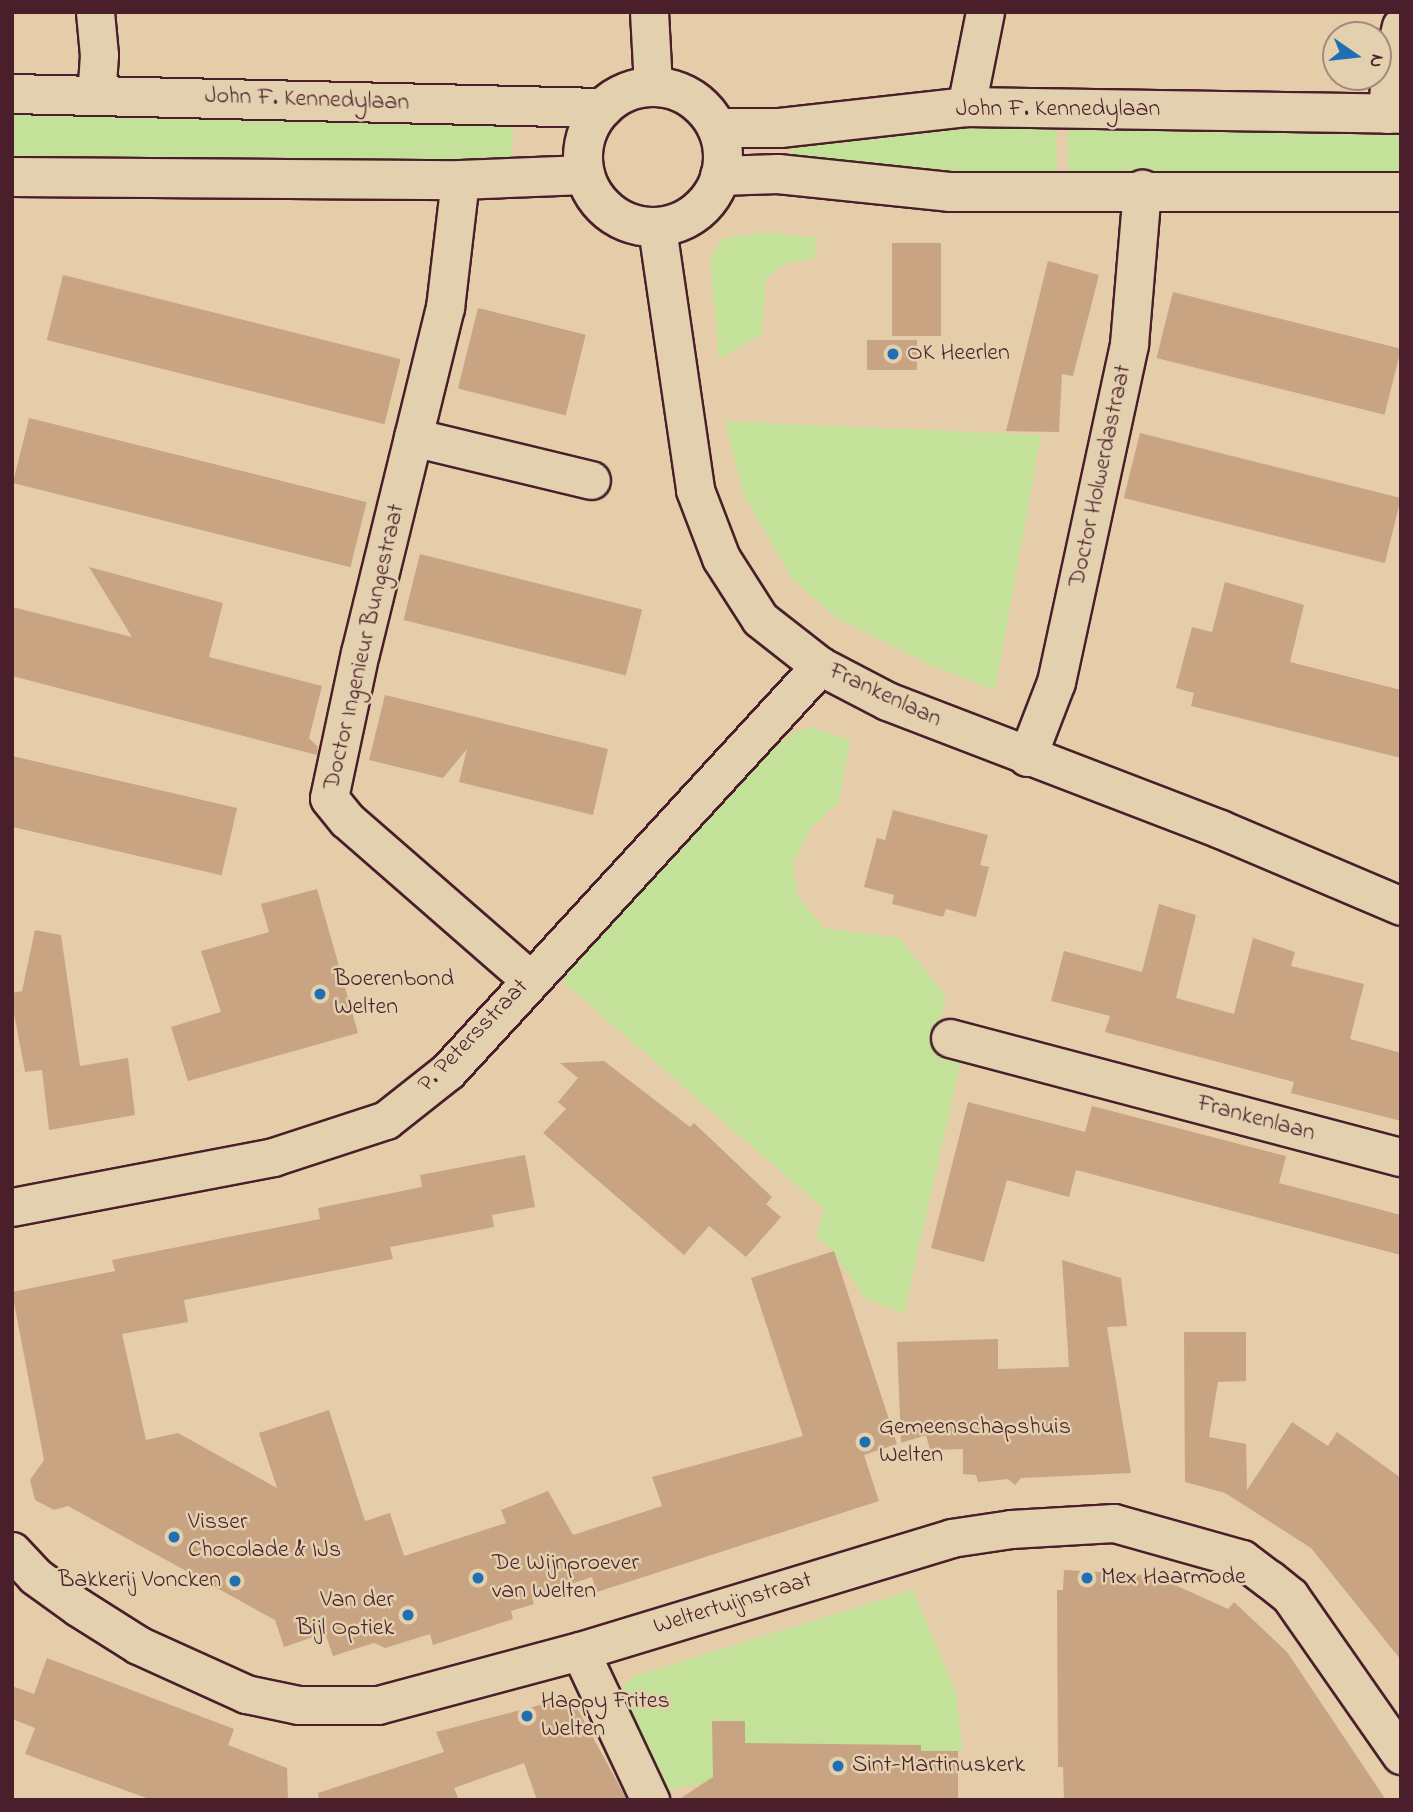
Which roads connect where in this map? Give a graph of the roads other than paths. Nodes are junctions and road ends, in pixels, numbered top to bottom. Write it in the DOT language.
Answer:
graph roads {
  1 [pos="95,12"];
  2 [pos="649,12"];
  3 [pos="985,12"];
  4 [pos="1401,26"];
  5 [pos="653,87"];
  6 [pos="12,94"];
  7 [pos="96,94"];
  8 [pos="966,107"];
  9 [pos="603,108"];
  10 [pos="1394,114"];
  11 [pos="717,128"];
  12 [pos="584,175"];
  13 [pos="720,176"];
  14 [pos="12,177"];
  15 [pos="460,180"];
  16 [pos="1142,189"];
  17 [pos="1401,192"];
  18 [pos="657,228"];
  19 [pos="414,438"];
  20 [pos="591,480"];
  21 [pos="820,666"];
  22 [pos="1027,757"];
  23 [pos="1401,906"];
  24 [pos="529,979"];
  25 [pos="950,1038"];
  26 [pos="1401,1157"];
  27 [pos="12,1207"];
  28 [pos="12,1551"];
  29 [pos="580,1651"];
  30 [pos="1401,1755"];
  31 [pos="650,1800"];
  1 -- 7 [label="street"];
  2 -- 5 [label="street"];
  3 -- 8 [label="street"];
  4 -- 10 [label="street"];
  5 -- 9 [label="street"];
  5 -- 11 [label="street"];
  6 -- 7 [label="street, John F. Kennedylaan"];
  7 -- 9 [label="street, John F. Kennedylaan"];
  8 -- 10 [label="street, John F. Kennedylaan"];
  8 -- 11 [label="street, John F. Kennedylaan"];
  9 -- 12 [label="street"];
  11 -- 13 [label="street"];
  12 -- 15 [label="street"];
  12 -- 18 [label="street"];
  13 -- 16 [label="street"];
  13 -- 18 [label="street"];
  14 -- 15 [label="street"];
  15 -- 19 [label="street, Doctor Ingenieur Bungestraat"];
  16 -- 17 [label="street"];
  16 -- 22 [label="street, Doctor Holwerdastraat"];
  18 -- 21 [label="street, Frankenlaan"];
  19 -- 20 [label="street"];
  19 -- 24 [label="street, Doctor Ingenieur Bungestraat"];
  21 -- 22 [label="street, Frankenlaan"];
  21 -- 24 [label="street, P. Petersstraat"];
  22 -- 23 [label="street, Frankenlaan"];
  24 -- 27 [label="street, P. Petersstraat"];
  25 -- 26 [label="street, Frankenlaan"];
  28 -- 29 [label="street, Weltertuijnstraat"];
  29 -- 30 [label="street, Weltertuijnstraat"];
  29 -- 31 [label="street"];
}
